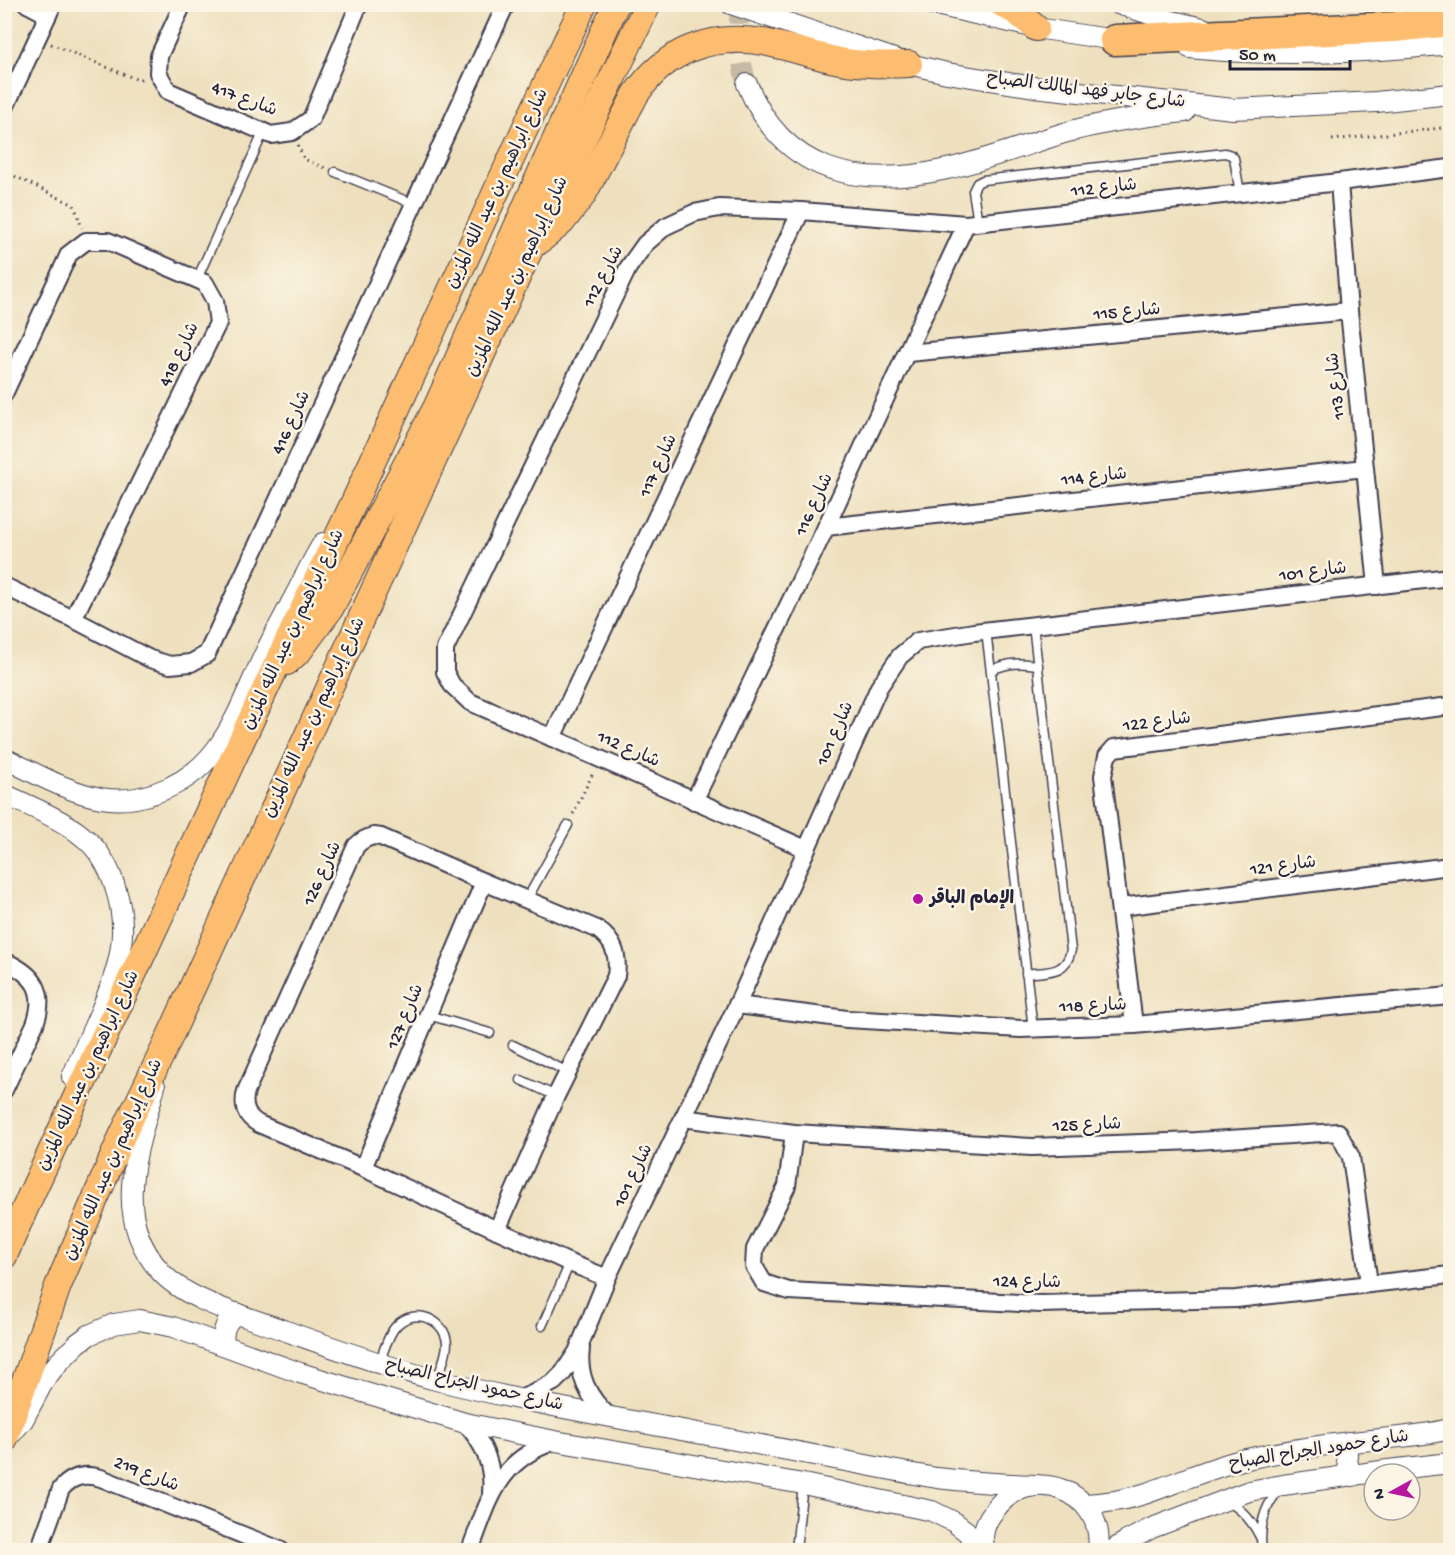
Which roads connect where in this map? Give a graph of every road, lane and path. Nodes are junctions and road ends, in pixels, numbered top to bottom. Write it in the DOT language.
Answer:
graph roads {
  1 [pos="27,4"];
  2 [pos="183,4"];
  3 [pos="359,4"];
  4 [pos="506,4"];
  5 [pos="565,4"];
  6 [pos="584,4"];
  7 [pos="616,4"];
  8 [pos="648,4"];
  9 [pos="732,4"];
  10 [pos="773,4"];
  11 [pos="932,4"];
  12 [pos="1002,4"];
  13 [pos="1118,4"];
  14 [pos="50,10"];
  15 [pos="1444,15"];
  16 [pos="1399,16"];
  17 [pos="1036,28"];
  18 [pos="1238,34"];
  19 [pos="827,38"];
  20 [pos="37,39"];
  21 [pos="1115,40"];
  22 [pos="1450,44"];
  23 [pos="909,64"];
  24 [pos="158,73"];
  25 [pos="747,84"];
  26 [pos="1450,94"];
  27 [pos="1233,109"];
  28 [pos="4,110"];
  29 [pos="528,122"];
  30 [pos="1450,127"];
  31 [pos="264,131"];
  32 [pos="292,132"];
  33 [pos="1332,140"];
  34 [pos="1450,168"];
  35 [pos="4,171"];
  36 [pos="335,172"];
  37 [pos="1339,182"];
  38 [pos="1240,193"];
  39 [pos="414,204"];
  40 [pos="801,211"];
  41 [pos="972,223"];
  42 [pos="86,241"];
  43 [pos="531,247"];
  44 [pos="197,279"];
  45 [pos="1349,311"];
  46 [pos="908,353"];
  47 [pos="4,394"];
  48 [pos="1365,468"];
  49 [pos="355,500"];
  50 [pos="826,527"];
  51 [pos="1450,577"];
  52 [pos="1377,585"];
  53 [pos="4,586"];
  54 [pos="74,619"];
  55 [pos="1033,625"];
  56 [pos="986,630"];
  57 [pos="1038,665"];
  58 [pos="991,670"];
  59 [pos="270,679"];
  60 [pos="1450,706"];
  61 [pos="552,738"];
  62 [pos="600,759"];
  63 [pos="13,762"];
  64 [pos="7,795"];
  65 [pos="694,801"];
  66 [pos="568,825"];
  67 [pos="806,849"];
  68 [pos="1450,866"];
  69 [pos="484,882"];
  70 [pos="528,899"];
  71 [pos="1120,907"];
  72 [pos="4,961"];
  73 [pos="1026,974"];
  74 [pos="1450,996"];
  75 [pos="736,1005"];
  76 [pos="428,1015"];
  77 [pos="1134,1025"];
  78 [pos="1033,1029"];
  79 [pos="490,1033"];
  80 [pos="513,1045"];
  81 [pos="165,1047"];
  82 [pos="568,1072"];
  83 [pos="521,1080"];
  84 [pos="4,1090"];
  85 [pos="556,1096"];
  86 [pos="683,1118"];
  87 [pos="794,1133"];
  88 [pos="51,1153"];
  89 [pos="363,1168"];
  90 [pos="497,1230"];
  91 [pos="4,1256"];
  92 [pos="570,1263"];
  93 [pos="1450,1275"];
  94 [pos="607,1278"];
  95 [pos="1369,1283"];
  96 [pos="237,1313"];
  97 [pos="542,1326"];
  98 [pos="582,1341"];
  99 [pos="224,1345"];
  100 [pos="379,1363"];
  101 [pos="437,1380"];
  102 [pos="520,1399"];
  103 [pos="610,1417"];
  104 [pos="465,1423"];
  105 [pos="1450,1429"];
  106 [pos="5,1440"];
  107 [pos="555,1441"];
  108 [pos="1349,1442"];
  109 [pos="1450,1463"];
  110 [pos="1353,1476"];
  111 [pos="803,1484"];
  112 [pos="1037,1485"];
  113 [pos="1283,1485"];
  114 [pos="491,1497"];
  115 [pos="1224,1500"];
  116 [pos="1084,1504"];
  117 [pos="1261,1538"];
  118 [pos="39,1551"];
  119 [pos="280,1551"];
  120 [pos="470,1551"];
  121 [pos="796,1551"];
  122 [pos="982,1551"];
  123 [pos="1098,1551"];
  124 [pos="1113,1551"];
  125 [pos="1262,1551"];
  1 -- 14 [label="street"];
  2 -- 24 [label="street"];
  3 -- 32 [label="street, شارع 417"];
  4 -- 39 [label="street, شارع 416"];
  5 -- 29 [label="main road"];
  6 -- 29 [label="main road, شارع ابراهيم بن عبد الله المزين"];
  7 -- 59 [label="main road"];
  8 -- 43 [label="main road, شارع إبراهيم بن عبد الله المزين"];
  9 -- 19 [label="street, شارع جابر فهد المالك الصباح"];
  10 -- 19 [label="street"];
  11 -- 17 [label="street"];
  12 -- 17 [label="main road"];
  13 -- 18 [label="street"];
  14 -- 20 [label="street"];
  15 -- 16 [label="highway"];
  16 -- 18 [label="highway"];
  17 -- 21 [label="street"];
  18 -- 21 [label="highway"];
  19 -- 23 [label="street, شارع جابر فهد المالك الصباح"];
  20 -- 24 [label="path"];
  20 -- 28 [label="street"];
  21 -- 22 [label="street"];
  23 -- 27 [label="street, شارع جابر فهد المالك الصباح"];
  23 -- 43 [label="main road"];
  24 -- 31 [label="street, شارع 417"];
  25 -- 27 [label="street"];
  26 -- 27 [label="street, شارع جابر فهد المالك الصباح"];
  29 -- 49 [label="main road, شارع ابراهيم بن عبد الله المزين"];
  30 -- 33 [label="path"];
  31 -- 32 [label="street, شارع 417"];
  31 -- 44 [label="lane"];
  32 -- 36 [label="path"];
  34 -- 37 [label="street, شارع 112"];
  35 -- 42 [label="path"];
  36 -- 39 [label="lane"];
  37 -- 38 [label="street, شارع 112"];
  37 -- 45 [label="street, شارع 113"];
  38 -- 41 [label="street, شارع 112"];
  38 -- 41 [label="lane"];
  39 -- 54 [label="street, شارع 416"];
  40 -- 41 [label="street, شارع 112"];
  40 -- 61 [label="street, شارع 117"];
  40 -- 61 [label="street, شارع 112"];
  41 -- 46 [label="street, شارع 116"];
  42 -- 44 [label="street, شارع 418"];
  42 -- 47 [label="street"];
  43 -- 81 [label="main road, شارع إبراهيم بن عبد الله المزين"];
  44 -- 54 [label="street, شارع 418"];
  45 -- 46 [label="street, شارع 115"];
  45 -- 48 [label="street, شارع 113"];
  46 -- 50 [label="street, شارع 116"];
  48 -- 50 [label="street, شارع 114"];
  48 -- 52 [label="street, شارع 113"];
  49 -- 59 [label="main road, شارع ابراهيم بن عبد الله المزين"];
  49 -- 63 [label="street"];
  50 -- 65 [label="street, شارع 116"];
  51 -- 52 [label="street, شارع 101"];
  52 -- 55 [label="street, شارع 101"];
  53 -- 54 [label="street, شارع 416"];
  55 -- 56 [label="street, شارع 101"];
  55 -- 57 [label="lane"];
  56 -- 58 [label="lane"];
  56 -- 67 [label="street, شارع 101"];
  57 -- 58 [label="lane"];
  57 -- 73 [label="lane"];
  58 -- 73 [label="lane"];
  59 -- 88 [label="main road, شارع ابراهيم بن عبد الله المزين"];
  60 -- 71 [label="street, شارع 122"];
  61 -- 62 [label="street, شارع 112"];
  62 -- 65 [label="street, شارع 112"];
  62 -- 66 [label="path"];
  63 -- 64 [label="street"];
  64 -- 88 [label="street"];
  65 -- 67 [label="street, شارع 112"];
  66 -- 70 [label="lane"];
  67 -- 75 [label="street, شارع 101"];
  68 -- 71 [label="street, شارع 121"];
  69 -- 70 [label="street, شارع 126"];
  69 -- 76 [label="street, شارع 127"];
  69 -- 89 [label="street, شارع 126"];
  70 -- 82 [label="street, شارع 126"];
  71 -- 77 [label="street, شارع 122"];
  72 -- 84 [label="street"];
  73 -- 78 [label="lane"];
  74 -- 77 [label="street, شارع 118"];
  75 -- 78 [label="street, شارع 118"];
  75 -- 86 [label="street, شارع 101"];
  76 -- 79 [label="lane"];
  76 -- 89 [label="street, شارع 127"];
  77 -- 78 [label="street, شارع 118"];
  80 -- 82 [label="lane"];
  81 -- 96 [label="street, شارع حمود الجراح الصباح"];
  81 -- 106 [label="main road, شارع إبراهيم بن عبد الله المزين"];
  82 -- 85 [label="street, شارع 126"];
  83 -- 85 [label="lane"];
  85 -- 90 [label="street, شارع 126"];
  86 -- 87 [label="street, شارع 125"];
  86 -- 94 [label="street, شارع 101"];
  87 -- 95 [label="street, شارع 125"];
  87 -- 95 [label="street, شارع 124"];
  88 -- 91 [label="main road, شارع ابراهيم بن عبد الله المزين"];
  89 -- 90 [label="street, شارع 126"];
  90 -- 92 [label="street, شارع 126"];
  92 -- 94 [label="street, شارع 126"];
  92 -- 97 [label="lane"];
  93 -- 95 [label="street, شارع 124"];
  94 -- 98 [label="street, شارع 101"];
  96 -- 99 [label="street"];
  96 -- 100 [label="street, شارع حمود الجراح الصباح"];
  98 -- 102 [label="street, شارع 101"];
  98 -- 103 [label="street, شارع 101"];
  99 -- 104 [label="street, شارع حمود الجراح الصباح"];
  99 -- 106 [label="street, شارع حمود الجراح الصباح"];
  100 -- 101 [label="street, شارع حمود الجراح الصباح"];
  100 -- 101 [label="lane"];
  101 -- 102 [label="street, شارع حمود الجراح الصباح"];
  102 -- 103 [label="street, شارع حمود الجراح الصباح"];
  103 -- 112 [label="street, شارع حمود الجراح الصباح"];
  104 -- 107 [label="street, شارع حمود الجراح الصباح"];
  104 -- 114 [label="street"];
  105 -- 108 [label="street, شارع حمود الجراح الصباح"];
  107 -- 111 [label="street, شارع حمود الجراح الصباح"];
  107 -- 114 [label="street"];
  108 -- 110 [label="street"];
  108 -- 116 [label="street, شارع حمود الجراح الصباح"];
  109 -- 110 [label="street, شارع حمود الجراح الصباح"];
  110 -- 113 [label="street, شارع حمود الجراح الصباح"];
  111 -- 121 [label="lane"];
  111 -- 122 [label="street, شارع حمود الجراح الصباح"];
  112 -- 116 [label="street, شارع حمود الجراح الصباح"];
  112 -- 122 [label="street"];
  113 -- 115 [label="street, شارع حمود الجراح الصباح"];
  113 -- 117 [label="lane"];
  114 -- 120 [label="street"];
  115 -- 117 [label="lane"];
  115 -- 124 [label="street, شارع حمود الجراح الصباح"];
  116 -- 123 [label="street"];
  117 -- 125 [label="lane"];
  118 -- 119 [label="street, شارع 219"];
}
